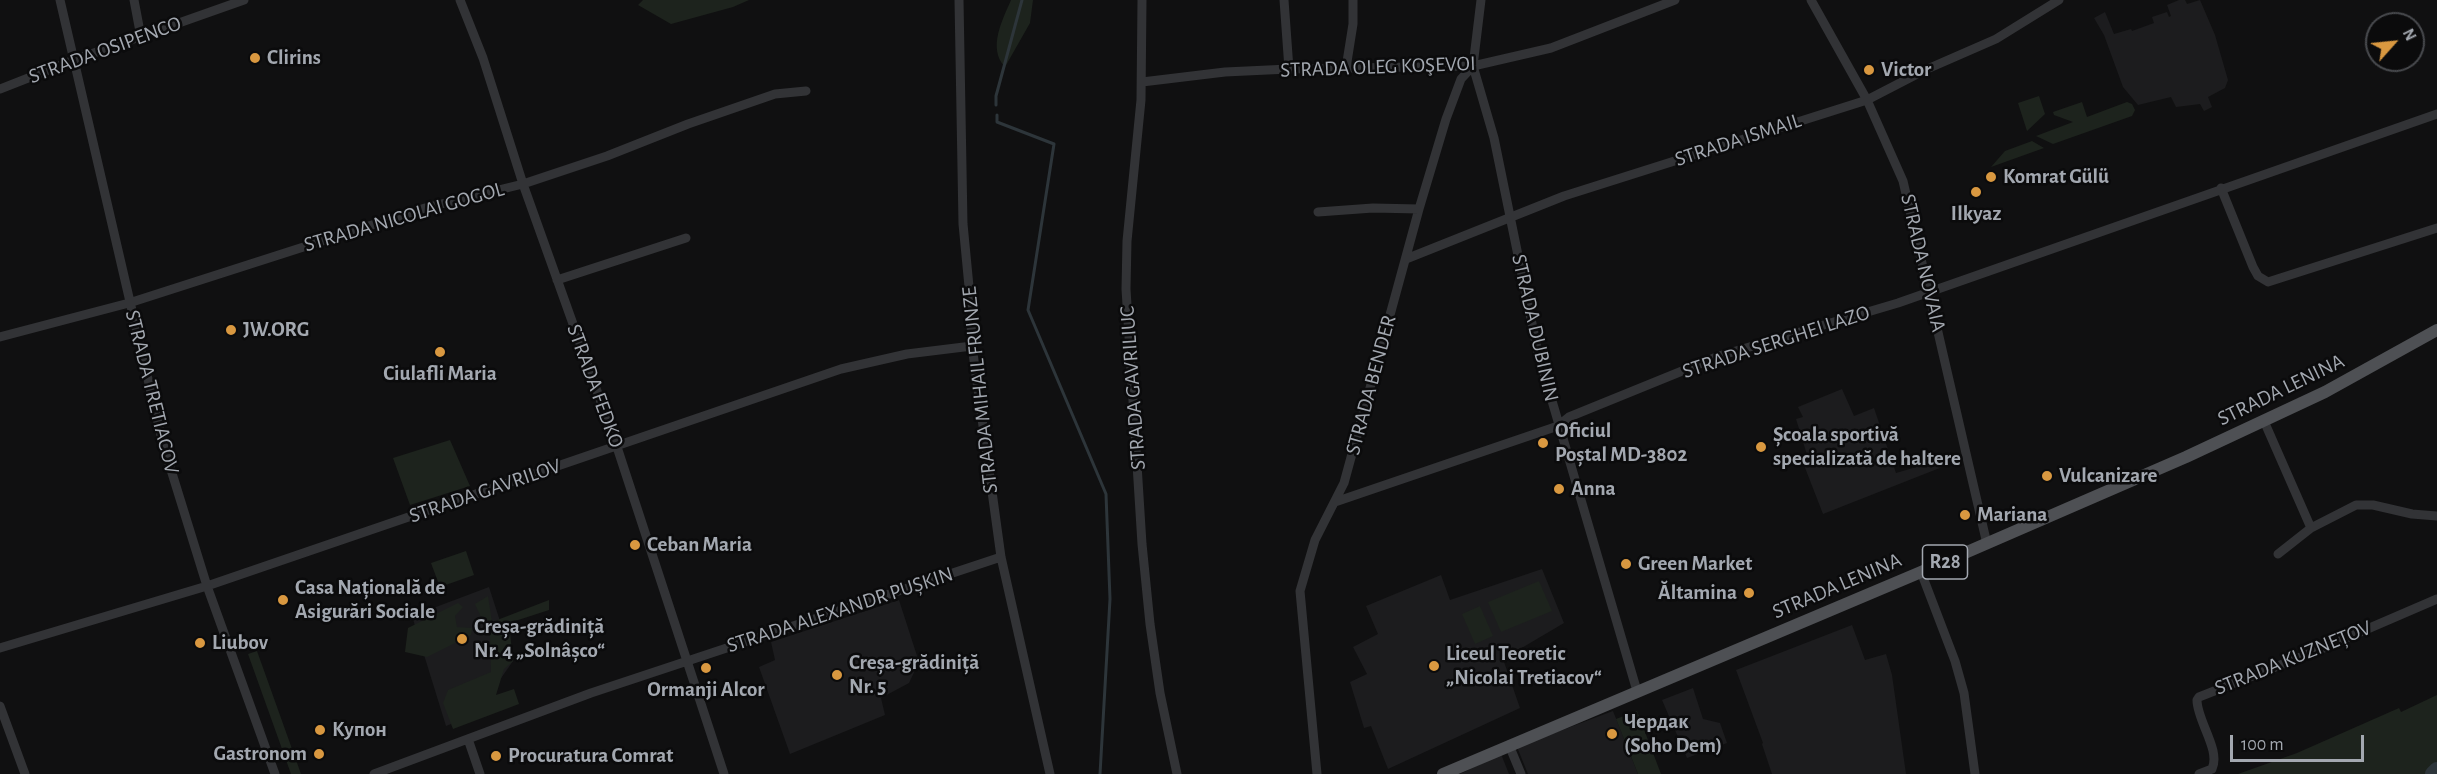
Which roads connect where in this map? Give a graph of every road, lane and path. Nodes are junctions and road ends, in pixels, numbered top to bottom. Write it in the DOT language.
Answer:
graph roads {
  1 [pos="60,0"];
  2 [pos="134,0"];
  3 [pos="244,0"];
  4 [pos="460,0"];
  5 [pos="959,0"];
  6 [pos="1143,0"];
  7 [pos="1284,0"];
  8 [pos="1353,0"];
  9 [pos="1481,0"];
  10 [pos="1675,0"];
  11 [pos="1811,0"];
  12 [pos="2059,0"];
  13 [pos="141,37"];
  14 [pos="74,60"];
  15 [pos="1473,66"];
  16 [pos="1346,68"];
  17 [pos="1288,69"];
  18 [pos="1142,82"];
  19 [pos="0,89"];
  20 [pos="806,91"];
  21 [pos="1867,100"];
  22 [pos="2437,114"];
  23 [pos="523,184"];
  24 [pos="2221,188"];
  25 [pos="1419,209"];
  26 [pos="1318,212"];
  27 [pos="1511,215"];
  28 [pos="2437,228"];
  29 [pos="686,238"];
  30 [pos="1406,259"];
  31 [pos="557,280"];
  32 [pos="1930,291"];
  33 [pos="129,303"];
  34 [pos="2437,330"];
  35 [pos="0,337"];
  36 [pos="972,346"];
  37 [pos="2264,421"];
  38 [pos="1558,426"];
  39 [pos="617,447"];
  40 [pos="1335,502"];
  41 [pos="2437,516"];
  42 [pos="2311,528"];
  43 [pos="1987,544"];
  44 [pos="2278,554"];
  45 [pos="1001,557"];
  46 [pos="1921,572"];
  47 [pos="207,586"];
  48 [pos="2437,599"];
  49 [pos="0,648"];
  50 [pos="686,661"];
  51 [pos="1637,692"];
  52 [pos="0,706"];
  53 [pos="468,740"];
  54 [pos="1509,745"];
  55 [pos="25,774"];
  56 [pos="275,774"];
  57 [pos="374,774"];
  58 [pos="480,774"];
  59 [pos="724,774"];
  60 [pos="1050,774"];
  61 [pos="1176,774"];
  62 [pos="1317,774"];
  63 [pos="1443,774"];
  64 [pos="1521,774"];
  65 [pos="1975,774"];
  66 [pos="2199,774"];
  1 -- 14 [label="street, STRADA TRETIACOV"];
  2 -- 13 [label="street"];
  3 -- 13 [label="street, STRADA OSIPENCO"];
  4 -- 23 [label="street, STRADA FEDKO"];
  5 -- 36 [label="street, STRADA MIHAIL FRUNZE"];
  6 -- 18 [label="street, STRADA GAVRILIUC"];
  7 -- 17 [label="street"];
  8 -- 16 [label="street"];
  9 -- 15 [label="street, STRADA BENDER"];
  10 -- 15 [label="street, STRADA OLEG KOŞEVOI"];
  11 -- 21 [label="street, STRADA NOVAIA"];
  12 -- 21 [label="street, STRADA ISMAIL"];
  13 -- 14 [label="street, STRADA OSIPENCO"];
  14 -- 19 [label="street, STRADA OSIPENCO"];
  14 -- 33 [label="street, STRADA TRETIACOV"];
  15 -- 16 [label="street, STRADA OLEG KOŞEVOI"];
  15 -- 25 [label="street, STRADA BENDER"];
  15 -- 27 [label="street, STRADA DUBININ"];
  16 -- 17 [label="street, STRADA OLEG KOŞEVOI"];
  17 -- 18 [label="street, STRADA OLEG KOŞEVOI"];
  18 -- 61 [label="street, STRADA GAVRILIUC"];
  20 -- 23 [label="street, STRADA NICOLAI GOGOL"];
  21 -- 27 [label="street, STRADA ISMAIL"];
  21 -- 32 [label="street, STRADA NOVAIA"];
  22 -- 24 [label="street, STRADA SERGHEI LAZO"];
  23 -- 31 [label="street, STRADA FEDKO"];
  23 -- 33 [label="street, STRADA NICOLAI GOGOL"];
  24 -- 28 [label="street"];
  24 -- 32 [label="street, STRADA SERGHEI LAZO"];
  25 -- 26 [label="street"];
  25 -- 30 [label="street, STRADA BENDER"];
  27 -- 30 [label="street, STRADA ISMAIL"];
  27 -- 38 [label="street, STRADA DUBININ"];
  29 -- 31 [label="street"];
  30 -- 40 [label="street, STRADA BENDER"];
  31 -- 39 [label="street, STRADA FEDKO"];
  32 -- 38 [label="street, STRADA SERGHEI LAZO"];
  32 -- 43 [label="street, STRADA NOVAIA"];
  33 -- 35 [label="street, STRADA NICOLAI GOGOL"];
  33 -- 47 [label="street, STRADA TRETIACOV"];
  34 -- 37 [label="main road, STRADA LENINA / R28"];
  36 -- 39 [label="street, STRADA GAVRILOV"];
  36 -- 45 [label="street, STRADA MIHAIL FRUNZE"];
  37 -- 42 [label="street"];
  37 -- 43 [label="main road, STRADA LENINA / R28"];
  38 -- 40 [label="street, STRADA SERGHEI LAZO"];
  38 -- 51 [label="street, STRADA DUBININ"];
  39 -- 47 [label="street, STRADA GAVRILOV"];
  39 -- 50 [label="street, STRADA FEDKO"];
  40 -- 62 [label="street, STRADA BENDER"];
  41 -- 42 [label="street"];
  42 -- 44 [label="street"];
  43 -- 46 [label="main road, STRADA LENINA / R28"];
  45 -- 50 [label="street, STRADA ALEXANDR PUȘKIN"];
  45 -- 60 [label="street, STRADA MIHAIL FRUNZE"];
  46 -- 51 [label="main road, STRADA LENINA / R28"];
  46 -- 65 [label="street"];
  47 -- 49 [label="street, STRADA GAVRILOV"];
  47 -- 56 [label="street, STRADA TRETIACOV"];
  48 -- 66 [label="street, STRADA KUZNEȚOV"];
  50 -- 53 [label="street, STRADA ALEXANDR PUȘKIN"];
  50 -- 59 [label="street, STRADA FEDKO"];
  51 -- 54 [label="main road, STRADA LENINA / R28"];
  52 -- 55 [label="street"];
  53 -- 57 [label="street, STRADA ALEXANDR PUȘKIN"];
  53 -- 58 [label="street"];
  54 -- 63 [label="main road, STRADA LENINA / R28"];
  54 -- 64 [label="street"];
}
